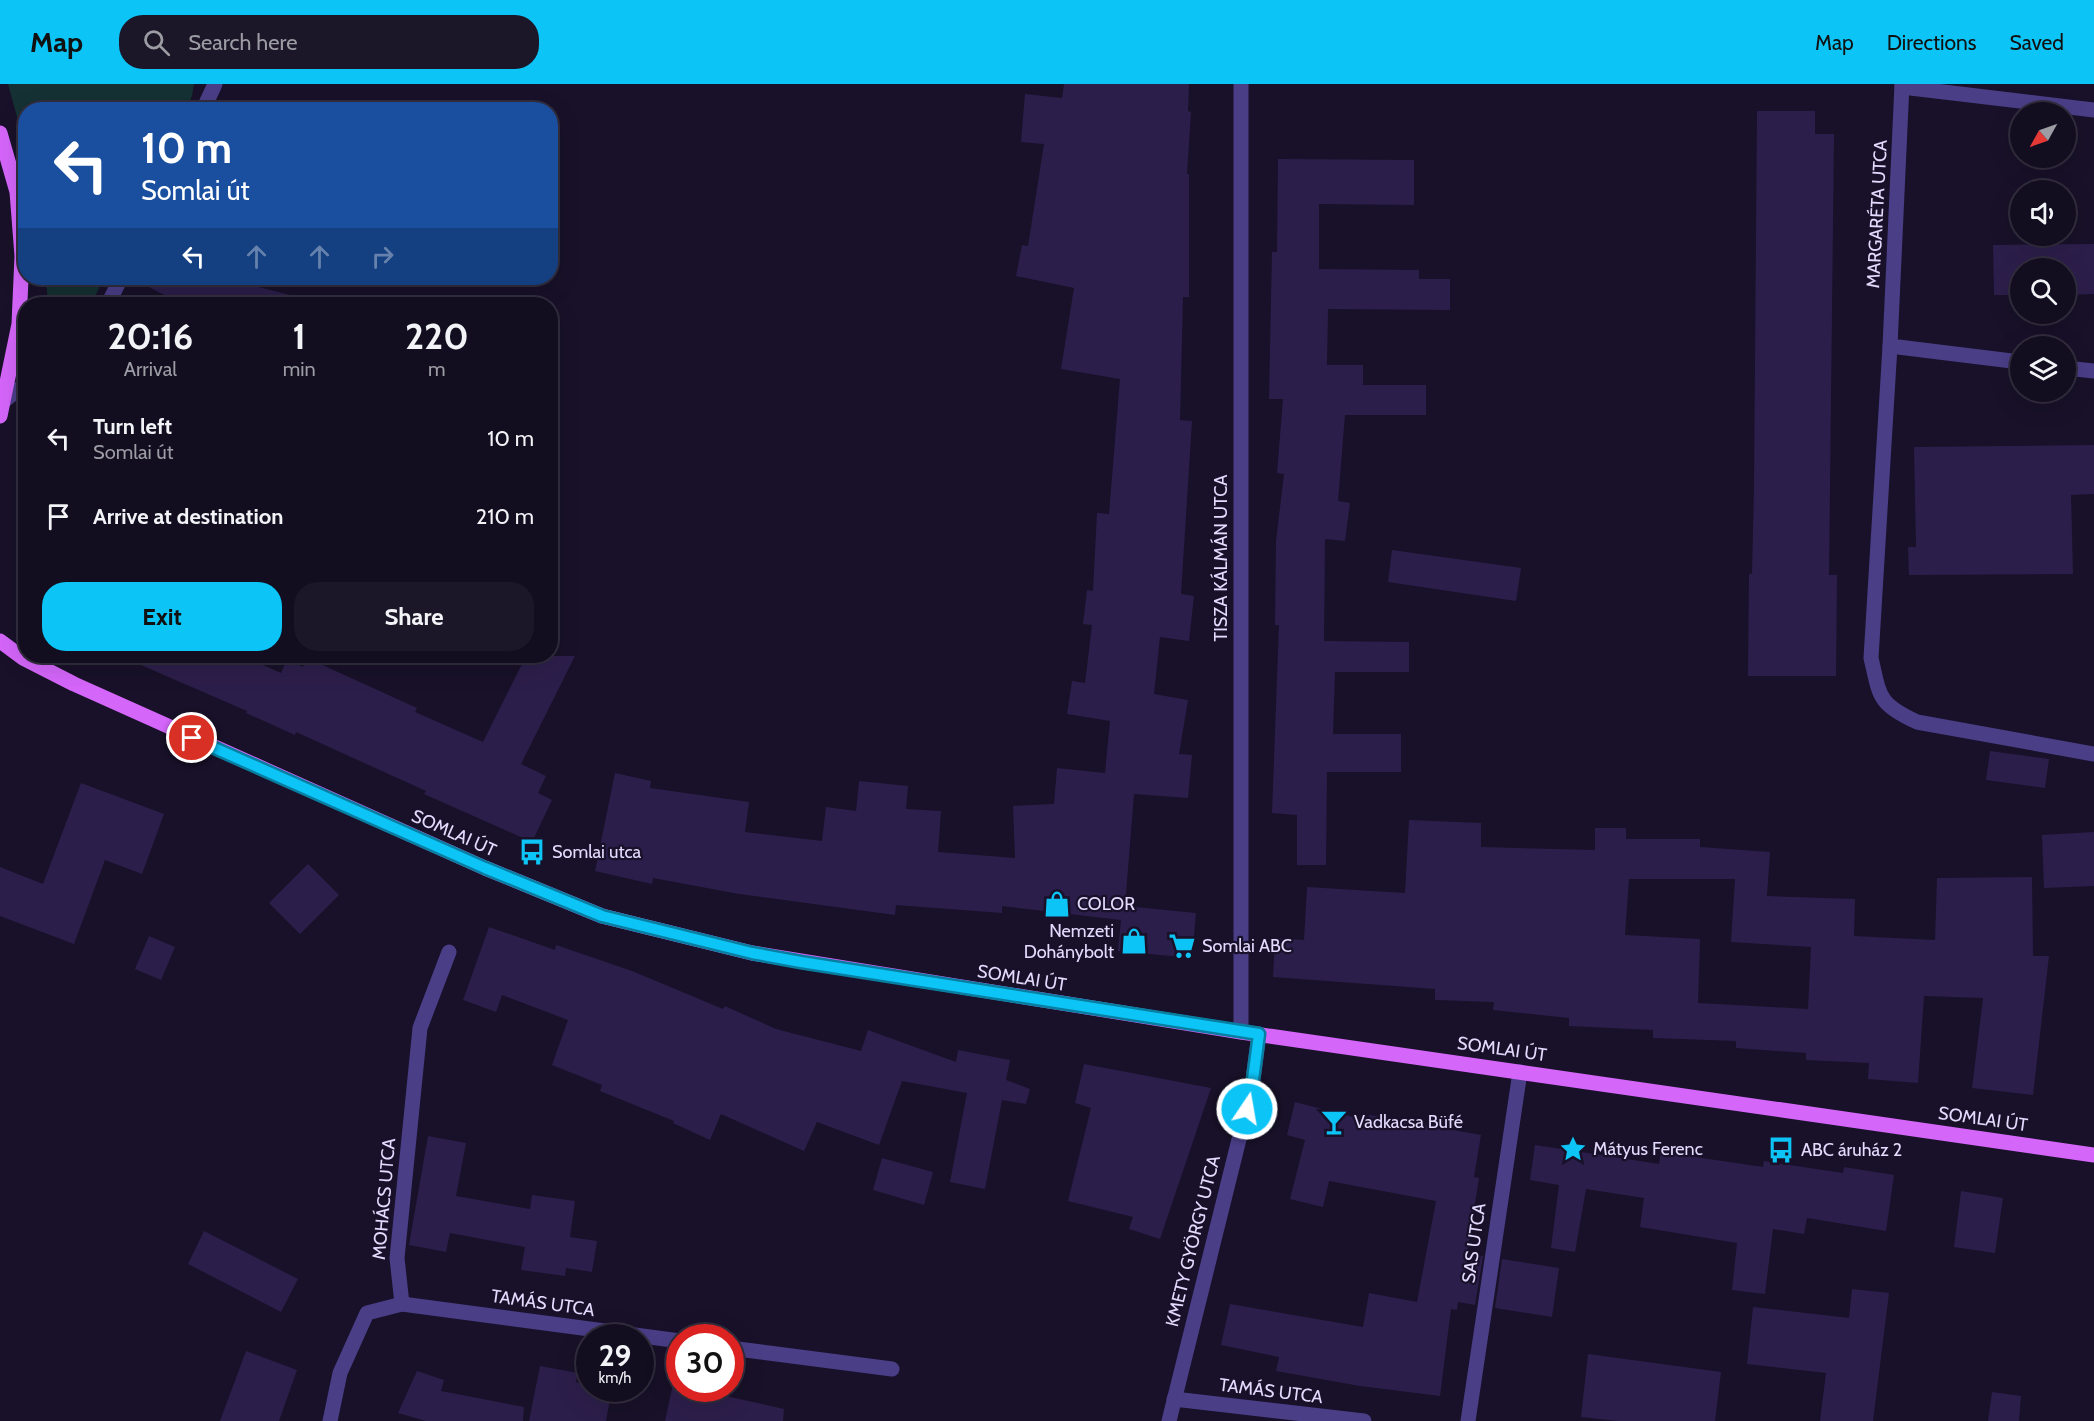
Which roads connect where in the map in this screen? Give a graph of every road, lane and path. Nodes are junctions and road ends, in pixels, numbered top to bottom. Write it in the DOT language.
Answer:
graph roads {
  1 [pos="215,84"];
  2 [pos="1240,84"];
  3 [pos="1902,85"];
  4 [pos="207,102"];
  5 [pos="2094,110"];
  6 [pos="0,133"];
  7 [pos="18,205"];
  8 [pos="18,329"];
  9 [pos="1890,346"];
  10 [pos="2010,361"];
  11 [pos="2076,369"];
  12 [pos="2094,371"];
  13 [pos="18,392"];
  14 [pos="2,409"];
  15 [pos="0,641"];
  16 [pos="18,653"];
  17 [pos="33,663"];
  18 [pos="2094,754"];
  19 [pos="449,952"];
  20 [pos="1241,1032"];
  21 [pos="1259,1034"];
  22 [pos="1520,1072"];
  23 [pos="2094,1155"];
  24 [pos="402,1304"];
  25 [pos="666,1339"];
  26 [pos="744,1350"];
  27 [pos="892,1369"];
  28 [pos="1174,1399"];
  29 [pos="330,1421"];
  30 [pos="1169,1421"];
  31 [pos="1364,1421"];
  32 [pos="1468,1421"];
  1 -- 4 [label="street"];
  2 -- 20 [label="street, TISZA KÁLMÁN UTCA"];
  3 -- 5 [label="street"];
  3 -- 9 [label="street, MARGARÉTA UTCA"];
  6 -- 7 [label="main road"];
  8 -- 14 [label="main road"];
  9 -- 10 [label="street"];
  9 -- 18 [label="street, MARGARÉTA UTCA"];
  11 -- 12 [label="street"];
  13 -- 14 [label="street"];
  15 -- 16 [label="main road, SOMLAI ÚT"];
  17 -- 20 [label="main road, SOMLAI ÚT"];
  19 -- 24 [label="street, MOHÁCS UTCA"];
  20 -- 21 [label="main road, SOMLAI ÚT"];
  21 -- 22 [label="main road, SOMLAI ÚT"];
  21 -- 28 [label="street, KMETY GYÖRGY UTCA"];
  22 -- 23 [label="main road, SOMLAI ÚT"];
  22 -- 32 [label="street, SAS UTCA"];
  24 -- 25 [label="street, TAMÁS UTCA"];
  24 -- 29 [label="street"];
  26 -- 27 [label="street"];
  28 -- 30 [label="street, KMETY GYÖRGY UTCA"];
  28 -- 31 [label="street, TAMÁS UTCA"];
}
